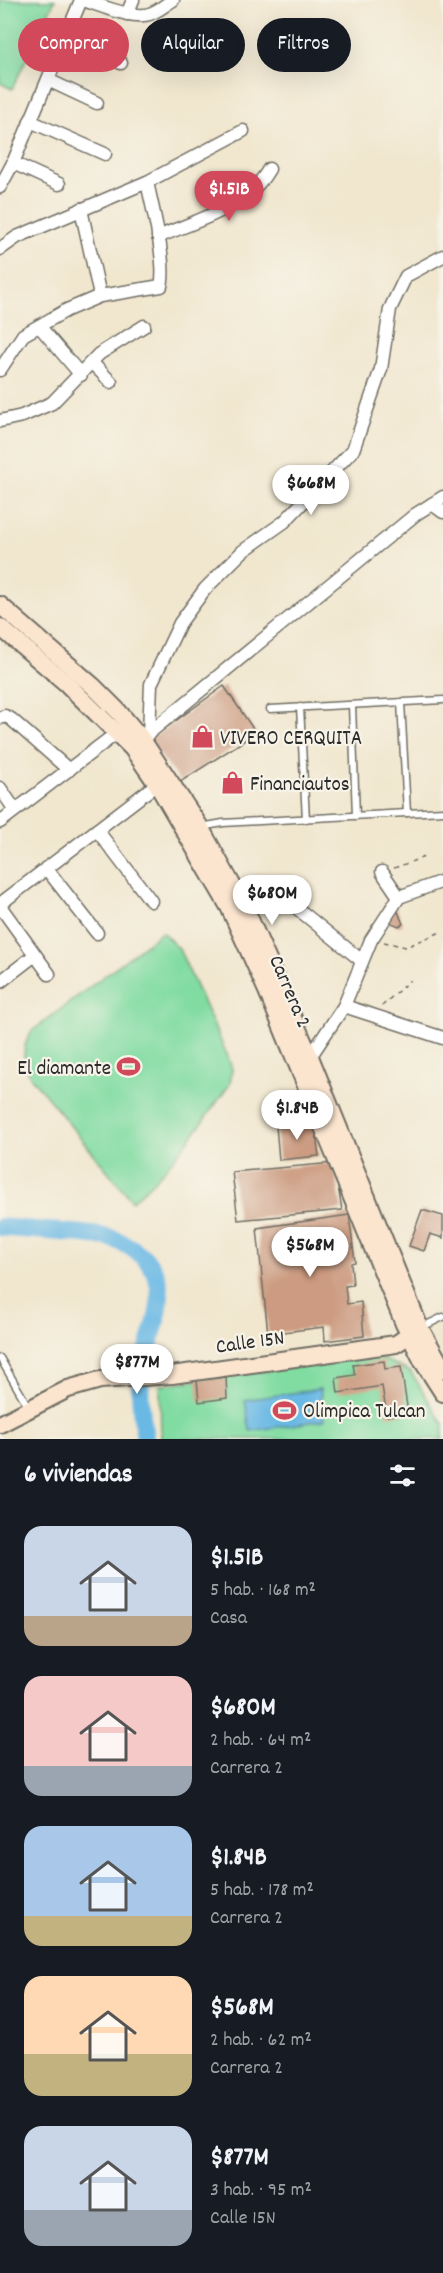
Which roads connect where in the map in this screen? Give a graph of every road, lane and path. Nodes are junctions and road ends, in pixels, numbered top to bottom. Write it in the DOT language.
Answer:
graph roads {
  1 [pos="82,0"];
  2 [pos="133,0"];
  3 [pos="173,0"];
  4 [pos="128,14"];
  5 [pos="74,18"];
  6 [pos="51,72"];
  7 [pos="48,80"];
  8 [pos="98,103"];
  9 [pos="30,121"];
  10 [pos="243,131"];
  11 [pos="105,154"];
  12 [pos="13,163"];
  13 [pos="269,169"];
  14 [pos="147,182"];
  15 [pos="58,184"];
  16 [pos="0,187"];
  17 [pos="81,209"];
  18 [pos="158,237"];
  19 [pos="0,249"];
  20 [pos="443,256"];
  21 [pos="100,296"];
  22 [pos="144,326"];
  23 [pos="40,327"];
  24 [pos="92,363"];
  25 [pos="0,370"];
  26 [pos="81,375"];
  27 [pos="111,382"];
  28 [pos="0,421"];
  29 [pos="443,497"];
  30 [pos="432,504"];
  31 [pos="443,512"];
  32 [pos="0,605"];
  33 [pos="0,627"];
  34 [pos="443,700"];
  35 [pos="401,702"];
  36 [pos="352,705"];
  37 [pos="300,707"];
  38 [pos="270,709"];
  39 [pos="0,718"];
  40 [pos="118,732"];
  41 [pos="145,735"];
  42 [pos="69,770"];
  43 [pos="157,784"];
  44 [pos="0,788"];
  45 [pos="15,810"];
  46 [pos="443,811"];
  47 [pos="407,813"];
  48 [pos="356,816"];
  49 [pos="306,819"];
  50 [pos="0,822"];
  51 [pos="200,827"];
  52 [pos="97,830"];
  53 [pos="427,856"];
  54 [pos="46,868"];
  55 [pos="382,872"];
  56 [pos="443,881"];
  57 [pos="399,897"];
  58 [pos="151,901"];
  59 [pos="0,905"];
  60 [pos="298,909"];
  61 [pos="443,931"];
  62 [pos="97,933"];
  63 [pos="371,940"];
  64 [pos="36,955"];
  65 [pos="362,961"];
  66 [pos="49,974"];
  67 [pos="410,980"];
  68 [pos="0,982"];
  69 [pos="344,1006"];
  70 [pos="373,1015"];
  71 [pos="443,1038"];
  72 [pos="310,1058"];
  73 [pos="440,1318"];
  74 [pos="414,1331"];
  75 [pos="0,1358"];
  76 [pos="443,1369"];
  77 [pos="443,1393"];
  78 [pos="29,1409"];
  79 [pos="0,1424"];
  1 -- 4 [label="street"];
  1 -- 5 [label="street"];
  2 -- 4 [label="street"];
  3 -- 4 [label="street"];
  6 -- 7 [label="street"];
  7 -- 8 [label="street"];
  7 -- 9 [label="street"];
  9 -- 11 [label="street"];
  9 -- 12 [label="street"];
  10 -- 14 [label="street"];
  12 -- 15 [label="street"];
  12 -- 16 [label="street"];
  13 -- 18 [label="street"];
  14 -- 17 [label="street"];
  14 -- 18 [label="street"];
  17 -- 19 [label="street"];
  17 -- 21 [label="street"];
  18 -- 21 [label="street"];
  20 -- 41 [label="street"];
  21 -- 23 [label="street"];
  22 -- 24 [label="street"];
  23 -- 25 [label="street"];
  23 -- 26 [label="street"];
  24 -- 26 [label="street"];
  24 -- 27 [label="street"];
  26 -- 28 [label="street"];
  29 -- 30 [label="street"];
  30 -- 31 [label="street"];
  30 -- 41 [label="street"];
  32 -- 41 [label="main road, Carrera 2"];
  33 -- 40 [label="main road, Carrera 2"];
  34 -- 35 [label="lane"];
  35 -- 36 [label="lane"];
  35 -- 47 [label="lane"];
  36 -- 37 [label="lane"];
  36 -- 48 [label="lane"];
  37 -- 38 [label="lane"];
  37 -- 49 [label="lane"];
  39 -- 42 [label="street"];
  40 -- 42 [label="street"];
  40 -- 43 [label="main road, Carrera 2"];
  41 -- 51 [label="main road, Carrera 2"];
  42 -- 45 [label="street"];
  43 -- 52 [label="street"];
  43 -- 74 [label="main road, Carrera 2"];
  44 -- 45 [label="street"];
  45 -- 50 [label="street"];
  46 -- 47 [label="lane"];
  47 -- 48 [label="lane"];
  48 -- 49 [label="lane"];
  49 -- 51 [label="lane"];
  51 -- 72 [label="main road, Carrera 2"];
  52 -- 54 [label="street"];
  52 -- 58 [label="street"];
  53 -- 55 [label="path"];
  54 -- 59 [label="street"];
  54 -- 62 [label="street"];
  55 -- 57 [label="street"];
  56 -- 57 [label="street"];
  57 -- 63 [label="street"];
  59 -- 64 [label="street"];
  60 -- 65 [label="street"];
  61 -- 63 [label="path"];
  63 -- 65 [label="street"];
  64 -- 66 [label="street"];
  64 -- 68 [label="street"];
  65 -- 69 [label="street"];
  67 -- 70 [label="path"];
  69 -- 70 [label="street"];
  69 -- 72 [label="street"];
  70 -- 71 [label="street"];
  72 -- 74 [label="main road, Carrera 2"];
  73 -- 74 [label="lane, Calle 15N"];
  74 -- 76 [label="main road, Carrera 2"];
  74 -- 77 [label="main road, Carrera 2"];
  74 -- 78 [label="main road, Calle 15N"];
  75 -- 78 [label="lane"];
  78 -- 79 [label="main road, Calle 15N"];
}
